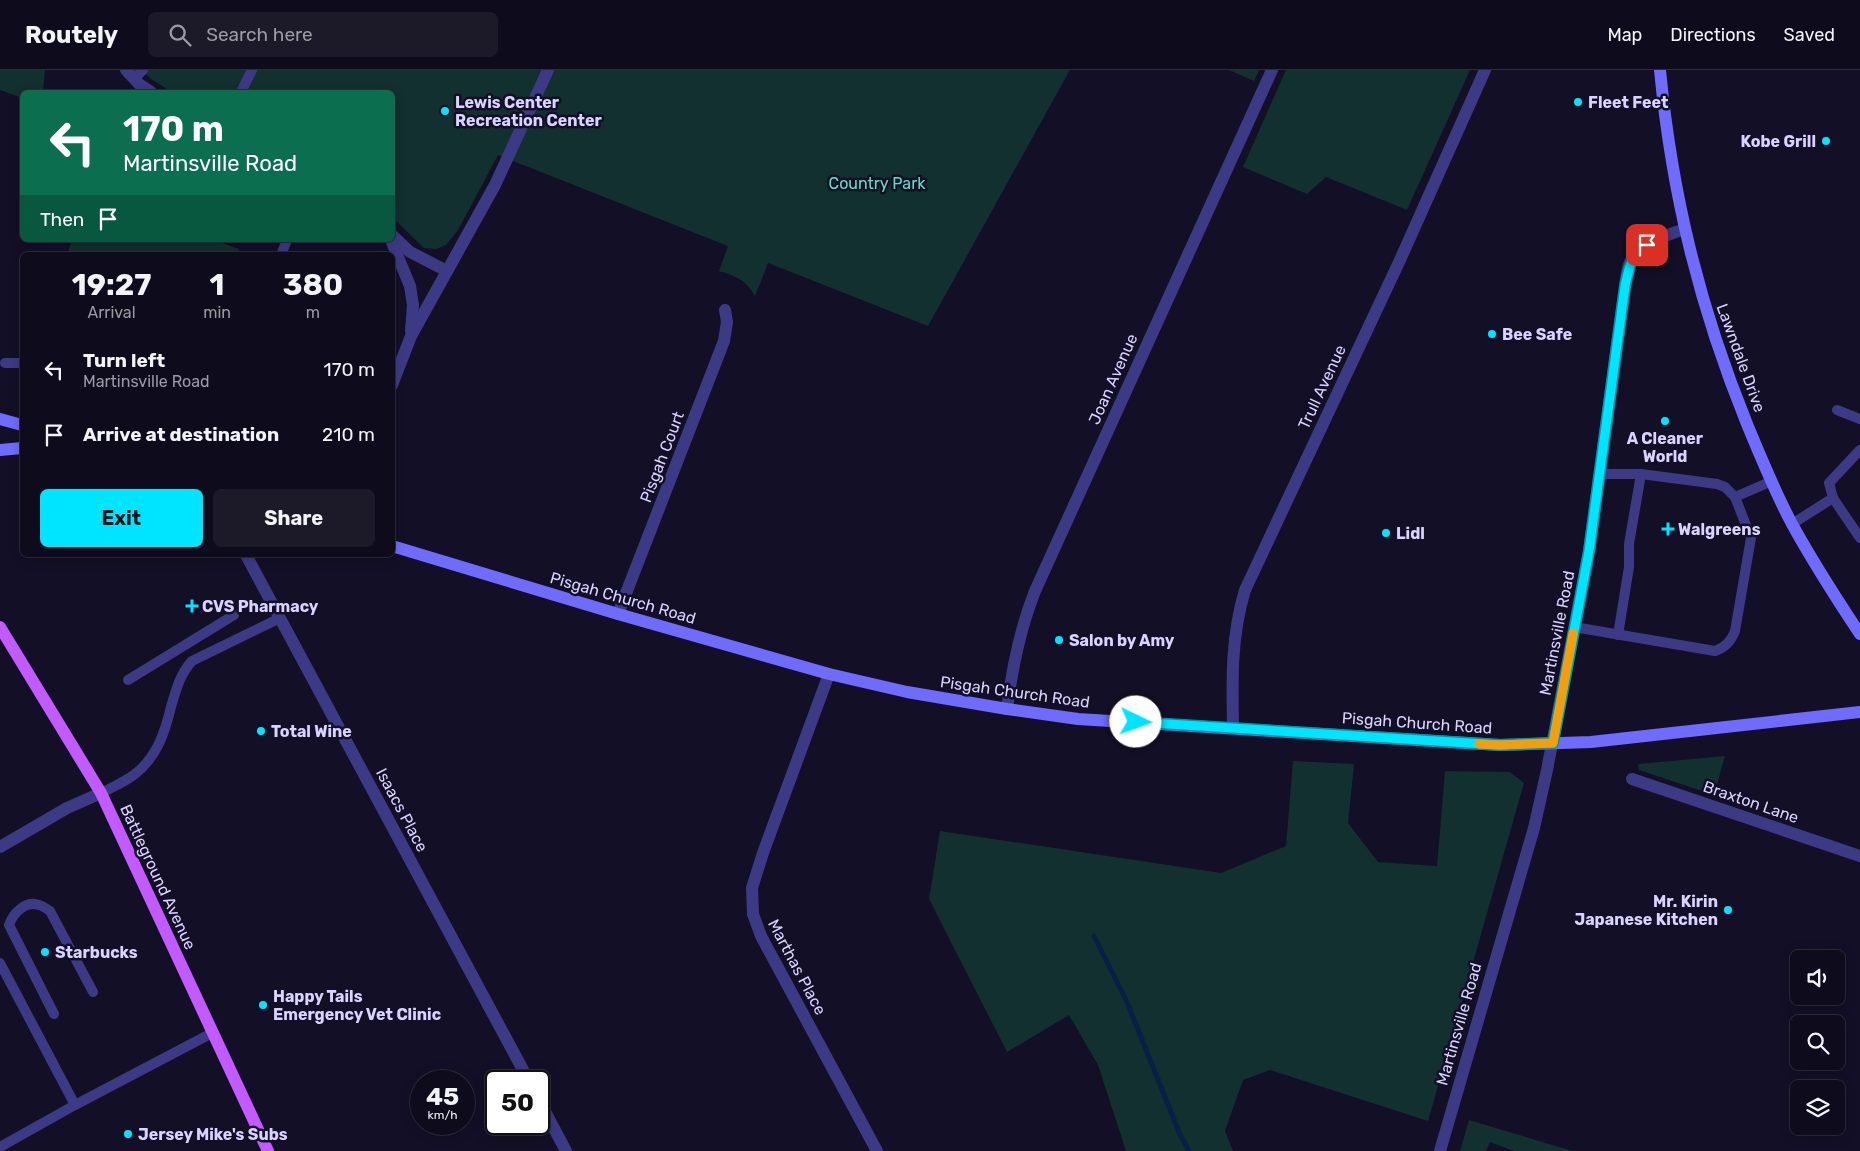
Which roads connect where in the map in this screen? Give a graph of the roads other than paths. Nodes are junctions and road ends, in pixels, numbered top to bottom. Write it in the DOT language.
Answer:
graph roads {
  1 [pos="252,70"];
  2 [pos="548,70"];
  3 [pos="1272,70"];
  4 [pos="1485,70"];
  5 [pos="1660,70"];
  6 [pos="134,73"];
  7 [pos="149,90"];
  8 [pos="242,90"];
  9 [pos="1684,229"];
  10 [pos="395,238"];
  11 [pos="392,242"];
  12 [pos="447,271"];
  13 [pos="725,310"];
  14 [pos="411,336"];
  15 [pos="5,363"];
  16 [pos="20,363"];
  17 [pos="395,377"];
  18 [pos="1837,410"];
  19 [pos="0,419"];
  20 [pos="1860,419"];
  21 [pos="20,424"];
  22 [pos="20,448"];
  23 [pos="0,450"];
  24 [pos="1860,450"];
  25 [pos="1600,474"];
  26 [pos="1641,474"];
  27 [pos="1772,481"];
  28 [pos="1735,497"];
  29 [pos="1833,498"];
  30 [pos="1792,524"];
  31 [pos="1860,538"];
  32 [pos="395,547"];
  33 [pos="247,557"];
  34 [pos="618,614"];
  35 [pos="234,615"];
  36 [pos="280,618"];
  37 [pos="0,627"];
  38 [pos="1574,627"];
  39 [pos="1860,634"];
  40 [pos="1618,635"];
  41 [pos="828,674"];
  42 [pos="128,680"];
  43 [pos="1006,709"];
  44 [pos="1860,712"];
  45 [pos="1233,728"];
  46 [pos="1553,743"];
  47 [pos="1632,779"];
  48 [pos="101,793"];
  49 [pos="0,847"];
  50 [pos="1860,856"];
  51 [pos="0,963"];
  52 [pos="93,992"];
  53 [pos="54,1014"];
  54 [pos="212,1033"];
  55 [pos="523,1070"];
  56 [pos="75,1105"];
  57 [pos="550,1121"];
  58 [pos="0,1148"];
  59 [pos="268,1151"];
  60 [pos="566,1151"];
  61 [pos="877,1151"];
  62 [pos="1440,1151"];
  1 -- 8 [label="lane"];
  2 -- 12 [label="street"];
  3 -- 43 [label="street, Joan Avenue"];
  4 -- 45 [label="street, Trull Avenue"];
  5 -- 9 [label="main road, Lawndale Drive"];
  6 -- 7 [label="street"];
  9 -- 25 [label="street, Martinsville Road"];
  9 -- 27 [label="main road, Lawndale Drive"];
  10 -- 12 [label="street"];
  11 -- 14 [label="street"];
  12 -- 14 [label="street"];
  13 -- 34 [label="street, Pisgah Court"];
  14 -- 17 [label="street"];
  15 -- 16 [label="lane"];
  18 -- 20 [label="lane"];
  19 -- 21 [label="main road"];
  22 -- 23 [label="main road"];
  24 -- 29 [label="lane"];
  25 -- 26 [label="lane"];
  25 -- 38 [label="street, Martinsville Road"];
  26 -- 28 [label="lane"];
  26 -- 40 [label="lane"];
  27 -- 28 [label="lane"];
  27 -- 30 [label="main road, Lawndale Drive"];
  28 -- 40 [label="lane"];
  29 -- 30 [label="lane"];
  29 -- 31 [label="lane"];
  30 -- 39 [label="main road, Lawndale Drive"];
  32 -- 34 [label="main road, Pisgah Church Road"];
  33 -- 36 [label="street, Isaacs Place"];
  34 -- 41 [label="main road, Pisgah Church Road"];
  35 -- 42 [label="lane"];
  36 -- 48 [label="lane"];
  36 -- 55 [label="street, Isaacs Place"];
  37 -- 48 [label="main road, Battleground Avenue"];
  38 -- 40 [label="lane"];
  38 -- 46 [label="street, Martinsville Road"];
  41 -- 43 [label="main road, Pisgah Church Road"];
  41 -- 61 [label="street, Marthas Place"];
  43 -- 45 [label="main road, Pisgah Church Road"];
  44 -- 46 [label="main road, Pisgah Church Road"];
  45 -- 46 [label="main road, Pisgah Church Road"];
  46 -- 62 [label="street, Martinsville Road"];
  47 -- 50 [label="street, Braxton Lane"];
  48 -- 49 [label="street"];
  48 -- 54 [label="main road, Battleground Avenue"];
  51 -- 56 [label="lane"];
  52 -- 53 [label="lane"];
  54 -- 56 [label="lane"];
  54 -- 59 [label="main road, Battleground Avenue"];
  56 -- 58 [label="lane"];
  57 -- 60 [label="street"];
}
